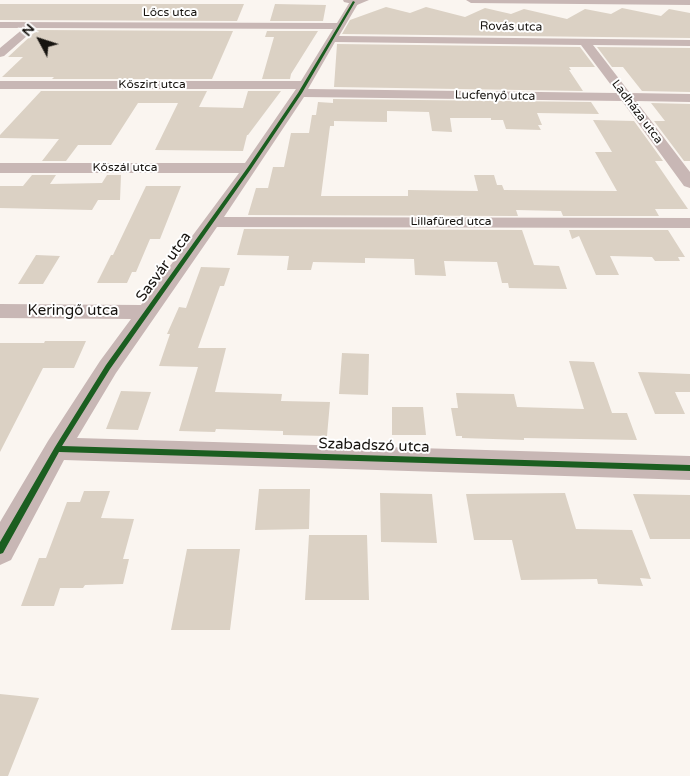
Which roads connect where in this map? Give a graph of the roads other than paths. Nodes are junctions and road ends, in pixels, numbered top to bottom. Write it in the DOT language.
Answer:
graph roads {
  1 [pos="355,0"];
  2 [pos="471,0"];
  3 [pos="690,2"];
  4 [pos="0,25"];
  5 [pos="34,25"];
  6 [pos="336,32"];
  7 [pos="584,41"];
  8 [pos="690,43"];
  9 [pos="0,54"];
  10 [pos="0,84"];
  11 [pos="302,89"];
  12 [pos="626,98"];
  13 [pos="690,98"];
  14 [pos="0,168"];
  15 [pos="250,168"];
  16 [pos="690,183"];
  17 [pos="212,222"];
  18 [pos="690,222"];
  19 [pos="0,311"];
  20 [pos="147,312"];
  21 [pos="57,449"];
  22 [pos="690,468"];
  23 [pos="0,550"];
  1 -- 6 [label="street, Sasvár utca"];
  2 -- 3 [label="street"];
  4 -- 5 [label="street, Lőcs utca"];
  5 -- 6 [label="street, Lőcs utca"];
  5 -- 9 [label="street"];
  6 -- 7 [label="street, Rovás utca"];
  6 -- 11 [label="street, Sasvár utca"];
  7 -- 8 [label="street, Rovás utca"];
  7 -- 12 [label="street, Ladháza utca"];
  10 -- 11 [label="street, Kőszirt utca"];
  11 -- 12 [label="street, Lucfenyő utca"];
  11 -- 15 [label="street, Sasvár utca"];
  12 -- 13 [label="street, Lucfenyő utca"];
  12 -- 16 [label="street, Ladháza utca"];
  14 -- 15 [label="street, Kőszál utca"];
  15 -- 17 [label="street, Sasvár utca"];
  17 -- 18 [label="street, Lillafüred utca"];
  17 -- 20 [label="street, Sasvár utca"];
  19 -- 20 [label="street, Keringő utca"];
  20 -- 21 [label="street, Sasvár utca"];
  21 -- 22 [label="street, Szabadszó utca"];
  21 -- 23 [label="street, Sasvár utca"];
}
